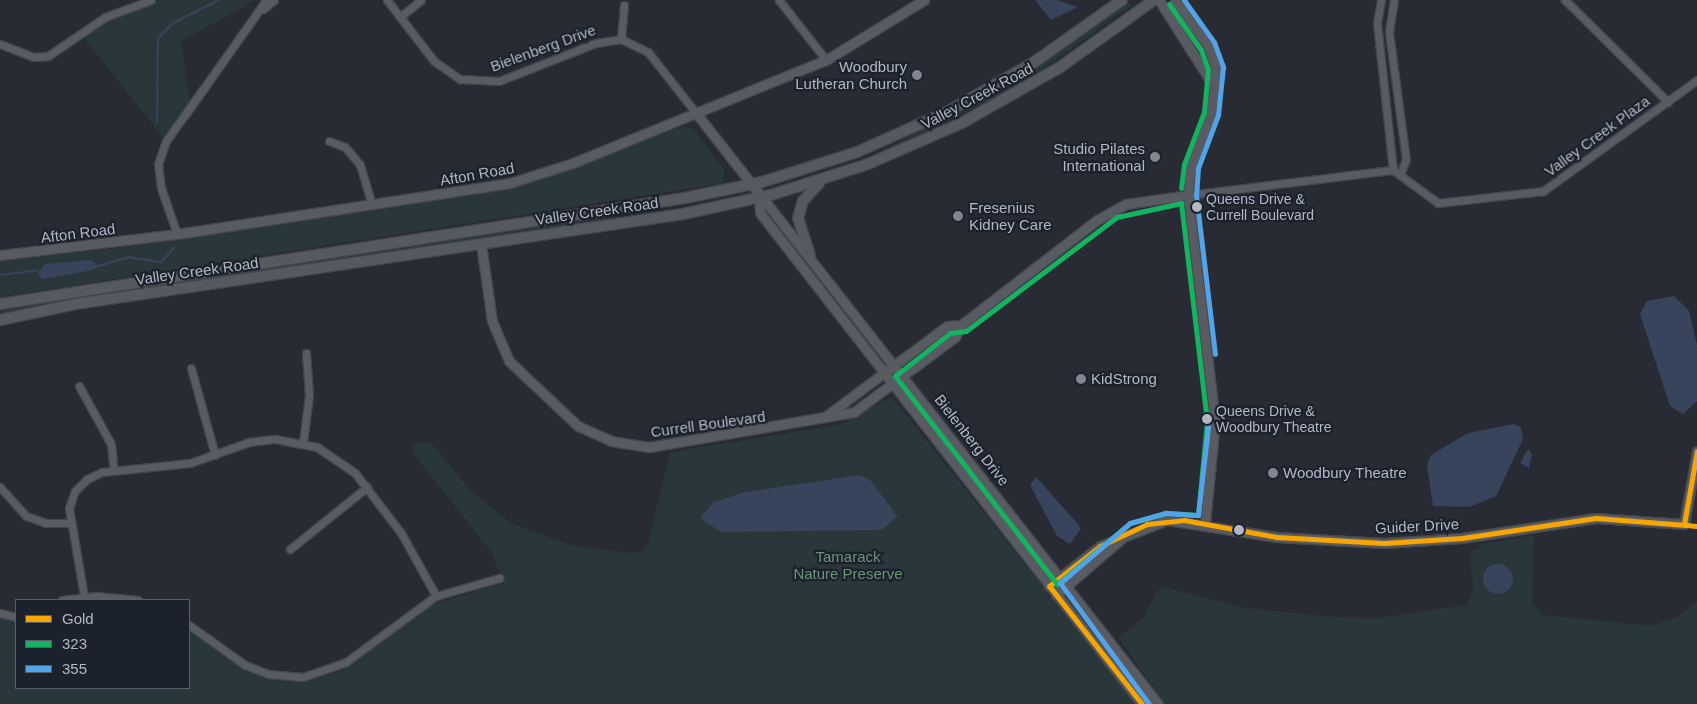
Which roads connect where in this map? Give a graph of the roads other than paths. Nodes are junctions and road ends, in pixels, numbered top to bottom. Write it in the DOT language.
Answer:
graph roads {
  1 [pos="151,0"];
  2 [pos="266,0"];
  3 [pos="274,0"];
  4 [pos="387,0"];
  5 [pos="421,0"];
  6 [pos="779,0"];
  7 [pos="924,0"];
  8 [pos="1122,0"];
  9 [pos="1154,0"];
  10 [pos="1159,0"];
  11 [pos="1175,0"];
  12 [pos="1381,0"];
  13 [pos="1394,0"];
  14 [pos="1565,0"];
  15 [pos="624,5"];
  16 [pos="262,9"];
  17 [pos="400,17"];
  18 [pos="621,39"];
  19 [pos="0,44"];
  20 [pos="826,60"];
  21 [pos="1697,80"];
  22 [pos="1211,82"];
  23 [pos="1668,102"];
  24 [pos="696,114"];
  25 [pos="329,141"];
  26 [pos="1393,170"];
  27 [pos="1400,175"];
  28 [pos="822,180"];
  29 [pos="749,185"];
  30 [pos="1188,195"];
  31 [pos="759,198"];
  32 [pos="372,205"];
  33 [pos="177,234"];
  34 [pos="480,244"];
  35 [pos="0,255"];
  36 [pos="810,255"];
  37 [pos="0,304"];
  38 [pos="0,320"];
  39 [pos="961,325"];
  40 [pos="306,353"];
  41 [pos="897,366"];
  42 [pos="191,368"];
  43 [pos="885,375"];
  44 [pos="905,376"];
  45 [pos="893,385"];
  46 [pos="79,386"];
  47 [pos="822,419"];
  48 [pos="302,442"];
  49 [pos="1697,451"];
  50 [pos="215,455"];
  51 [pos="114,471"];
  52 [pos="0,487"];
  53 [pos="367,487"];
  54 [pos="69,523"];
  55 [pos="1205,523"];
  56 [pos="1124,535"];
  57 [pos="290,549"];
  58 [pos="1060,576"];
  59 [pos="499,578"];
  60 [pos="1068,585"];
  61 [pos="1048,586"];
  62 [pos="1056,595"];
  63 [pos="84,596"];
  64 [pos="436,596"];
  65 [pos="68,599"];
  66 [pos="124,599"];
  67 [pos="0,613"];
  68 [pos="15,617"];
  69 [pos="190,626"];
  70 [pos="1142,704"];
  71 [pos="1158,704"];
  1 -- 19 [label="street"];
  2 -- 16 [label="street"];
  3 -- 16 [label="street"];
  4 -- 17 [label="street, Bielenberg Drive"];
  5 -- 17 [label="street"];
  6 -- 20 [label="street"];
  7 -- 20 [label="street, Afton Road"];
  8 -- 29 [label="main road, Valley Creek Road"];
  9 -- 28 [label="main road, Valley Creek Road"];
  10 -- 22 [label="street"];
  11 -- 22 [label="street"];
  12 -- 26 [label="street"];
  13 -- 27 [label="street"];
  14 -- 23 [label="street, Valley Creek Plaza"];
  15 -- 18 [label="street"];
  16 -- 33 [label="street"];
  17 -- 18 [label="street, Bielenberg Drive"];
  18 -- 24 [label="street, Bielenberg Drive"];
  20 -- 24 [label="street, Afton Road"];
  21 -- 23 [label="street, Valley Creek Plaza"];
  22 -- 30 [label="street"];
  23 -- 27 [label="street, Valley Creek Plaza"];
  24 -- 29 [label="street, Bielenberg Drive"];
  24 -- 32 [label="street, Afton Road"];
  25 -- 32 [label="street"];
  26 -- 27 [label="street, Valley Creek Plaza"];
  26 -- 30 [label="street"];
  28 -- 31 [label="main road, Valley Creek Road"];
  28 -- 36 [label="main road"];
  29 -- 31 [label="street, Bielenberg Drive"];
  29 -- 37 [label="main road, Valley Creek Road"];
  30 -- 39 [label="street, Currell Boulevard"];
  30 -- 55 [label="street"];
  31 -- 34 [label="main road, Valley Creek Road"];
  31 -- 36 [label="street, Bielenberg Drive"];
  31 -- 43 [label="street, Bielenberg Drive"];
  32 -- 33 [label="street, Afton Road"];
  33 -- 35 [label="street, Afton Road"];
  34 -- 38 [label="main road, Valley Creek Road"];
  34 -- 47 [label="street, Currell Boulevard"];
  36 -- 41 [label="street, Bielenberg Drive"];
  39 -- 41 [label="street, Currell Boulevard"];
  39 -- 44 [label="street, Currell Boulevard"];
  40 -- 48 [label="street"];
  41 -- 43 [label="street, Currell Boulevard"];
  41 -- 44 [label="street, Bielenberg Drive"];
  42 -- 50 [label="street"];
  43 -- 45 [label="street, Bielenberg Drive"];
  43 -- 47 [label="street, Currell Boulevard"];
  44 -- 45 [label="street, Currell Boulevard"];
  44 -- 58 [label="street, Bielenberg Drive"];
  45 -- 47 [label="street, Currell Boulevard"];
  45 -- 61 [label="street, Bielenberg Drive"];
  46 -- 51 [label="street"];
  48 -- 50 [label="street"];
  48 -- 53 [label="street"];
  49 -- 55 [label="street, Guider Drive"];
  50 -- 51 [label="street"];
  51 -- 54 [label="street"];
  52 -- 54 [label="street"];
  53 -- 57 [label="street"];
  53 -- 64 [label="street"];
  54 -- 63 [label="street"];
  55 -- 56 [label="street, Guider Drive"];
  56 -- 58 [label="street, Guider Drive"];
  56 -- 60 [label="street, Guider Drive"];
  58 -- 60 [label="street, Bielenberg Drive"];
  58 -- 61 [label="street, Guider Drive"];
  59 -- 64 [label="street"];
  60 -- 62 [label="street, Guider Drive"];
  60 -- 71 [label="street, Bielenberg Drive"];
  61 -- 62 [label="street, Bielenberg Drive"];
  62 -- 70 [label="street, Bielenberg Drive"];
  63 -- 65 [label="street"];
  63 -- 66 [label="street"];
  64 -- 69 [label="street"];
  67 -- 68 [label="street"];
}
